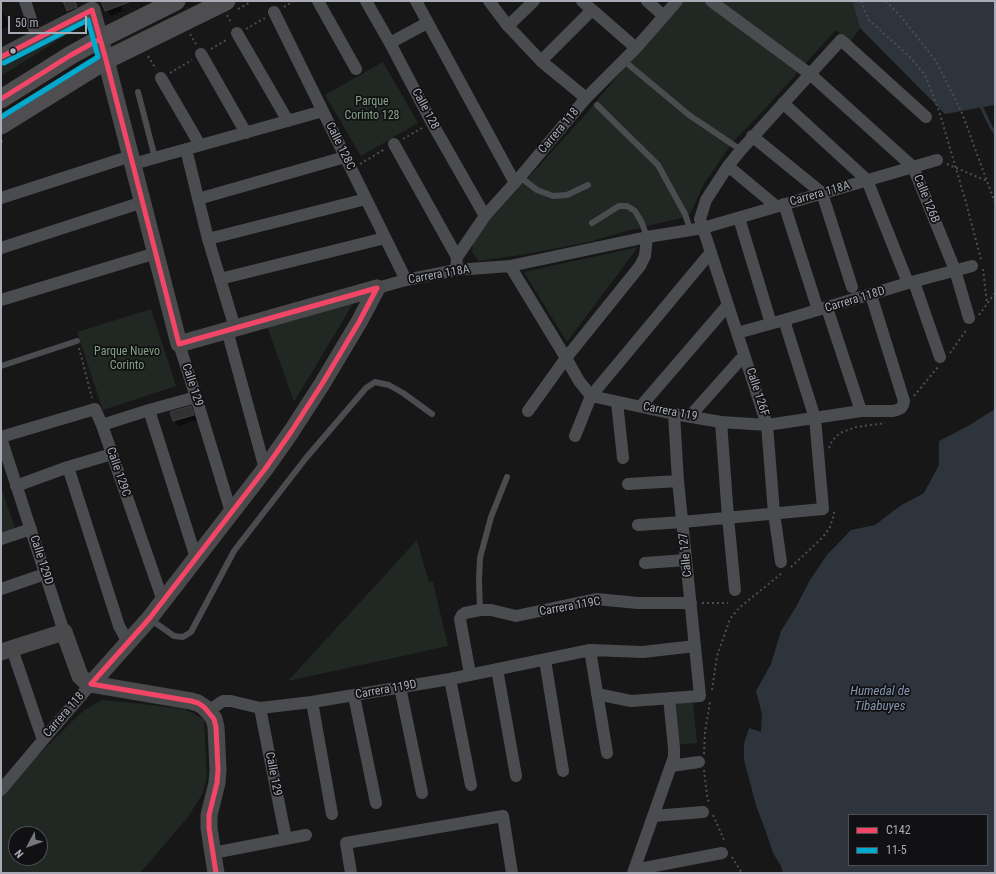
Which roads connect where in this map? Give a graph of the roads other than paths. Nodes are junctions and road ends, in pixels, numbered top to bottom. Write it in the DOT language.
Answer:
graph roads {
  1 [pos="25,1"];
  2 [pos="176,1"];
  3 [pos="226,1"];
  4 [pos="318,1"];
  5 [pos="366,1"];
  6 [pos="416,1"];
  7 [pos="489,1"];
  8 [pos="534,1"];
  9 [pos="582,1"];
  10 [pos="647,1"];
  11 [pos="677,1"];
  12 [pos="711,1"];
  13 [pos="91,5"];
  14 [pos="592,10"];
  15 [pos="274,12"];
  16 [pos="664,16"];
  17 [pos="427,22"];
  18 [pos="508,26"];
  19 [pos="238,33"];
  20 [pos="37,38"];
  21 [pos="100,39"];
  22 [pos="390,43"];
  23 [pos="636,48"];
  24 [pos="202,54"];
  25 [pos="1,57"];
  26 [pos="106,60"];
  27 [pos="541,61"];
  28 [pos="629,65"];
  29 [pos="356,69"];
  30 [pos="810,74"];
  31 [pos="161,78"];
  32 [pos="138,92"];
  33 [pos="586,98"];
  34 [pos="1,99"];
  35 [pos="783,103"];
  36 [pos="596,105"];
  37 [pos="323,112"];
  38 [pos="926,117"];
  39 [pos="288,121"];
  40 [pos="1,125"];
  41 [pos="246,133"];
  42 [pos="752,136"];
  43 [pos="394,144"];
  44 [pos="200,145"];
  45 [pos="186,149"];
  46 [pos="741,150"];
  47 [pos="345,157"];
  48 [pos="155,158"];
  49 [pos="132,160"];
  50 [pos="937,160"];
  51 [pos="728,166"];
  52 [pos="913,166"];
  53 [pos="517,180"];
  54 [pos="868,180"];
  55 [pos="588,185"];
  56 [pos="822,194"];
  57 [pos="1,198"];
  58 [pos="366,198"];
  59 [pos="198,199"];
  60 [pos="142,202"];
  61 [pos="780,205"];
  62 [pos="486,216"];
  63 [pos="739,218"];
  64 [pos="592,223"];
  65 [pos="703,228"];
  66 [pos="690,229"];
  67 [pos="647,237"];
  68 [pos="385,238"];
  69 [pos="208,239"];
  70 [pos="1,248"];
  71 [pos="711,252"];
  72 [pos="156,253"];
  73 [pos="457,257"];
  74 [pos="510,266"];
  75 [pos="972,266"];
  76 [pos="456,270"];
  77 [pos="955,270"];
  78 [pos="220,279"];
  79 [pos="406,280"];
  80 [pos="911,283"];
  81 [pos="852,286"];
  82 [pos="377,288"];
  83 [pos="871,295"];
  84 [pos="1,300"];
  85 [pos="728,305"];
  86 [pos="823,309"];
  87 [pos="769,317"];
  88 [pos="784,320"];
  89 [pos="972,320"];
  90 [pos="231,329"];
  91 [pos="737,333"];
  92 [pos="77,342"];
  93 [pos="179,344"];
  94 [pos="566,358"];
  95 [pos="740,360"];
  96 [pos="942,360"];
  97 [pos="1,366"];
  98 [pos="591,396"];
  99 [pos="196,397"];
  100 [pos="617,402"];
  101 [pos="641,406"];
  102 [pos="149,410"];
  103 [pos="528,411"];
  104 [pos="861,411"];
  105 [pos="432,414"];
  106 [pos="674,414"];
  107 [pos="814,415"];
  108 [pos="690,416"];
  109 [pos="722,422"];
  110 [pos="767,424"];
  111 [pos="102,425"];
  112 [pos="575,436"];
  113 [pos="1,437"];
  114 [pos="112,454"];
  115 [pos="623,458"];
  116 [pos="68,467"];
  117 [pos="265,469"];
  118 [pos="507,477"];
  119 [pos="678,481"];
  120 [pos="628,484"];
  121 [pos="16,486"];
  122 [pos="232,512"];
  123 [pos="774,512"];
  124 [pos="728,517"];
  125 [pos="682,522"];
  126 [pos="638,525"];
  127 [pos="31,529"];
  128 [pos="1,538"];
  129 [pos="196,558"];
  130 [pos="686,560"];
  131 [pos="781,562"];
  132 [pos="645,563"];
  133 [pos="45,574"];
  134 [pos="1,589"];
  135 [pos="735,590"];
  136 [pos="163,601"];
  137 [pos="690,602"];
  138 [pos="480,610"];
  139 [pos="149,618"];
  140 [pos="64,632"];
  141 [pos="130,640"];
  142 [pos="695,646"];
  143 [pos="590,650"];
  144 [pos="6,651"];
  145 [pos="545,660"];
  146 [pos="497,669"];
  147 [pos="470,674"];
  148 [pos="450,679"];
  149 [pos="88,682"];
  150 [pos="400,687"];
  151 [pos="597,694"];
  152 [pos="354,696"];
  153 [pos="669,698"];
  154 [pos="312,702"];
  155 [pos="260,708"];
  156 [pos="209,712"];
  157 [pos="42,740"];
  158 [pos="607,753"];
  159 [pos="702,761"];
  160 [pos="671,766"];
  161 [pos="563,771"];
  162 [pos="516,776"];
  163 [pos="471,785"];
  164 [pos="2,787"];
  165 [pos="422,793"];
  166 [pos="376,803"];
  167 [pos="709,812"];
  168 [pos="332,814"];
  169 [pos="653,816"];
  170 [pos="306,835"];
  171 [pos="286,839"];
  172 [pos="726,851"];
  173 [pos="213,853"];
  174 [pos="633,872"];
  175 [pos="216,873"];
  176 [pos="351,873"];
  177 [pos="512,873"];
  1 -- 20 [label="street"];
  2 -- 21 [label="main road"];
  3 -- 26 [label="main road"];
  4 -- 29 [label="street"];
  5 -- 22 [label="street, Calle 128"];
  6 -- 17 [label="street"];
  7 -- 18 [label="street"];
  8 -- 18 [label="street"];
  9 -- 14 [label="street"];
  10 -- 16 [label="street"];
  11 -- 16 [label="street, Carrera 118"];
  12 -- 30 [label="street, Calle 126B"];
  13 -- 20 [label="street"];
  13 -- 21 [label="street, Calle 129"];
  14 -- 23 [label="street"];
  14 -- 27 [label="street"];
  15 -- 37 [label="street, Calle 128C"];
  16 -- 23 [label="street, Carrera 118"];
  17 -- 22 [label="street"];
  17 -- 53 [label="street"];
  18 -- 27 [label="street"];
  19 -- 39 [label="street"];
  20 -- 25 [label="street"];
  21 -- 26 [label="street, Calle 129"];
  21 -- 34 [label="main road"];
  22 -- 62 [label="street, Calle 128"];
  23 -- 33 [label="street, Carrera 118"];
  24 -- 41 [label="street"];
  26 -- 40 [label="main road"];
  26 -- 49 [label="street, Calle 129"];
  27 -- 33 [label="street"];
  28 -- 46 [label="lane"];
  30 -- 35 [label="street"];
  30 -- 38 [label="street"];
  30 -- 52 [label="street, Calle 126B"];
  31 -- 44 [label="street"];
  32 -- 48 [label="lane"];
  33 -- 53 [label="street, Carrera 118"];
  35 -- 42 [label="street"];
  35 -- 54 [label="street"];
  36 -- 66 [label="lane"];
  37 -- 39 [label="street"];
  37 -- 47 [label="street, Calle 128C"];
  39 -- 41 [label="street"];
  41 -- 44 [label="street"];
  42 -- 46 [label="street"];
  42 -- 56 [label="street"];
  43 -- 73 [label="street"];
  44 -- 45 [label="street"];
  45 -- 48 [label="street"];
  45 -- 59 [label="street"];
  46 -- 51 [label="street"];
  47 -- 58 [label="street, Calle 128C"];
  47 -- 59 [label="street"];
  48 -- 49 [label="street"];
  49 -- 57 [label="street"];
  49 -- 60 [label="street, Calle 129"];
  50 -- 52 [label="street, Carrera 118A"];
  51 -- 61 [label="street"];
  51 -- 65 [label="street"];
  52 -- 54 [label="street, Carrera 118A"];
  52 -- 77 [label="street, Calle 126B"];
  53 -- 55 [label="lane"];
  53 -- 62 [label="street, Carrera 118"];
  54 -- 56 [label="street, Carrera 118A"];
  54 -- 80 [label="street"];
  56 -- 61 [label="street, Carrera 118A"];
  56 -- 81 [label="street"];
  58 -- 68 [label="street, Calle 128C"];
  58 -- 69 [label="street"];
  59 -- 69 [label="street"];
  60 -- 70 [label="street"];
  60 -- 72 [label="street, Calle 129"];
  61 -- 63 [label="street, Carrera 118A"];
  61 -- 86 [label="street"];
  62 -- 73 [label="street, Carrera 118"];
  63 -- 65 [label="street, Carrera 118A"];
  63 -- 87 [label="street"];
  64 -- 67 [label="lane"];
  65 -- 66 [label="street, Carrera 118A"];
  65 -- 71 [label="street, Calle 126F"];
  66 -- 67 [label="street, Carrera 118A"];
  67 -- 74 [label="street, Carrera 118A"];
  67 -- 94 [label="street"];
  68 -- 78 [label="street"];
  68 -- 79 [label="street, Calle 128C"];
  69 -- 78 [label="street"];
  71 -- 85 [label="street, Calle 126F"];
  71 -- 98 [label="street"];
  72 -- 84 [label="street"];
  72 -- 93 [label="street, Calle 129"];
  73 -- 76 [label="street"];
  74 -- 76 [label="street, Carrera 118A"];
  74 -- 94 [label="street"];
  75 -- 77 [label="street, Carrera 118D"];
  76 -- 79 [label="street, Carrera 118A"];
  77 -- 80 [label="street, Carrera 118D"];
  77 -- 89 [label="street, Calle 126B"];
  78 -- 90 [label="street"];
  79 -- 82 [label="street, Carrera 118A"];
  80 -- 83 [label="street, Carrera 118D"];
  80 -- 96 [label="street"];
  82 -- 90 [label="street, Carrera 118A"];
  82 -- 117 [label="street, Carrera 118"];
  83 -- 86 [label="street, Carrera 118D"];
  83 -- 104 [label="street, Carrera 119"];
  85 -- 91 [label="street, Calle 126F"];
  85 -- 101 [label="street"];
  86 -- 88 [label="street, Carrera 118D"];
  86 -- 104 [label="street"];
  88 -- 91 [label="street, Carrera 118D"];
  88 -- 107 [label="street"];
  90 -- 93 [label="street, Carrera 118A"];
  90 -- 117 [label="street"];
  91 -- 110 [label="street, Calle 126F"];
  92 -- 97 [label="lane"];
  93 -- 99 [label="street, Calle 129"];
  94 -- 98 [label="street"];
  94 -- 103 [label="street"];
  95 -- 108 [label="street"];
  98 -- 100 [label="street, Carrera 119"];
  98 -- 112 [label="street"];
  99 -- 102 [label="street"];
  99 -- 122 [label="street, Calle 129"];
  100 -- 101 [label="street, Carrera 119"];
  100 -- 115 [label="street"];
  101 -- 106 [label="street, Carrera 119"];
  102 -- 111 [label="street"];
  102 -- 129 [label="street"];
  104 -- 107 [label="street, Carrera 119"];
  105 -- 139 [label="lane"];
  106 -- 108 [label="street, Carrera 119"];
  106 -- 119 [label="street, Calle 127"];
  107 -- 110 [label="street, Carrera 119"];
  107 -- 123 [label="street"];
  108 -- 109 [label="street, Carrera 119"];
  109 -- 110 [label="street, Carrera 119"];
  109 -- 124 [label="street"];
  110 -- 123 [label="street, Calle 126F"];
  111 -- 113 [label="street, Calle 129C"];
  111 -- 114 [label="street, Calle 129C"];
  113 -- 121 [label="street, Calle 129D"];
  114 -- 116 [label="street"];
  114 -- 136 [label="street, Calle 129C"];
  116 -- 121 [label="street"];
  116 -- 141 [label="street"];
  117 -- 122 [label="street, Carrera 118"];
  118 -- 138 [label="lane"];
  119 -- 120 [label="street"];
  119 -- 125 [label="street, Calle 127"];
  121 -- 127 [label="street, Calle 129D"];
  122 -- 129 [label="street, Carrera 118"];
  123 -- 124 [label="street"];
  123 -- 131 [label="street, Calle 126F"];
  124 -- 125 [label="street"];
  124 -- 135 [label="street"];
  125 -- 126 [label="street"];
  125 -- 130 [label="street, Calle 127"];
  127 -- 128 [label="street"];
  127 -- 133 [label="street, Calle 129D"];
  129 -- 136 [label="street, Carrera 118"];
  130 -- 132 [label="street"];
  130 -- 137 [label="street, Calle 127"];
  133 -- 134 [label="street"];
  133 -- 140 [label="street, Calle 129D"];
  136 -- 139 [label="street, Carrera 118"];
  137 -- 138 [label="street, Carrera 119C"];
  137 -- 142 [label="street, Calle 127"];
  138 -- 147 [label="street, Carrera 119C"];
  139 -- 141 [label="street, Carrera 118"];
  140 -- 144 [label="street"];
  140 -- 149 [label="street, Calle 129D"];
  141 -- 149 [label="street, Carrera 118"];
  142 -- 143 [label="street, Carrera 119D"];
  142 -- 153 [label="street, Calle 127"];
  143 -- 145 [label="street, Carrera 119D"];
  143 -- 151 [label="street"];
  144 -- 157 [label="street"];
  145 -- 146 [label="street, Carrera 119D"];
  145 -- 161 [label="street"];
  146 -- 147 [label="street, Carrera 119D"];
  146 -- 162 [label="street"];
  147 -- 148 [label="street, Carrera 119D"];
  148 -- 150 [label="street, Carrera 119D"];
  148 -- 163 [label="street"];
  149 -- 156 [label="street"];
  149 -- 157 [label="street, Carrera 118"];
  150 -- 152 [label="street, Carrera 119D"];
  150 -- 165 [label="street"];
  151 -- 153 [label="street"];
  151 -- 158 [label="street"];
  152 -- 154 [label="street, Carrera 119D"];
  152 -- 166 [label="street"];
  153 -- 160 [label="street"];
  154 -- 155 [label="street, Carrera 119D"];
  154 -- 168 [label="street"];
  155 -- 156 [label="street, Carrera 119D"];
  155 -- 171 [label="street, Calle 129"];
  156 -- 173 [label="street"];
  157 -- 164 [label="street, Carrera 118"];
  159 -- 160 [label="street"];
  160 -- 169 [label="street"];
  167 -- 169 [label="street"];
  169 -- 174 [label="street"];
  170 -- 171 [label="street"];
  171 -- 173 [label="street"];
  172 -- 174 [label="street"];
  173 -- 175 [label="street"];
  176 -- 177 [label="street"];
}
